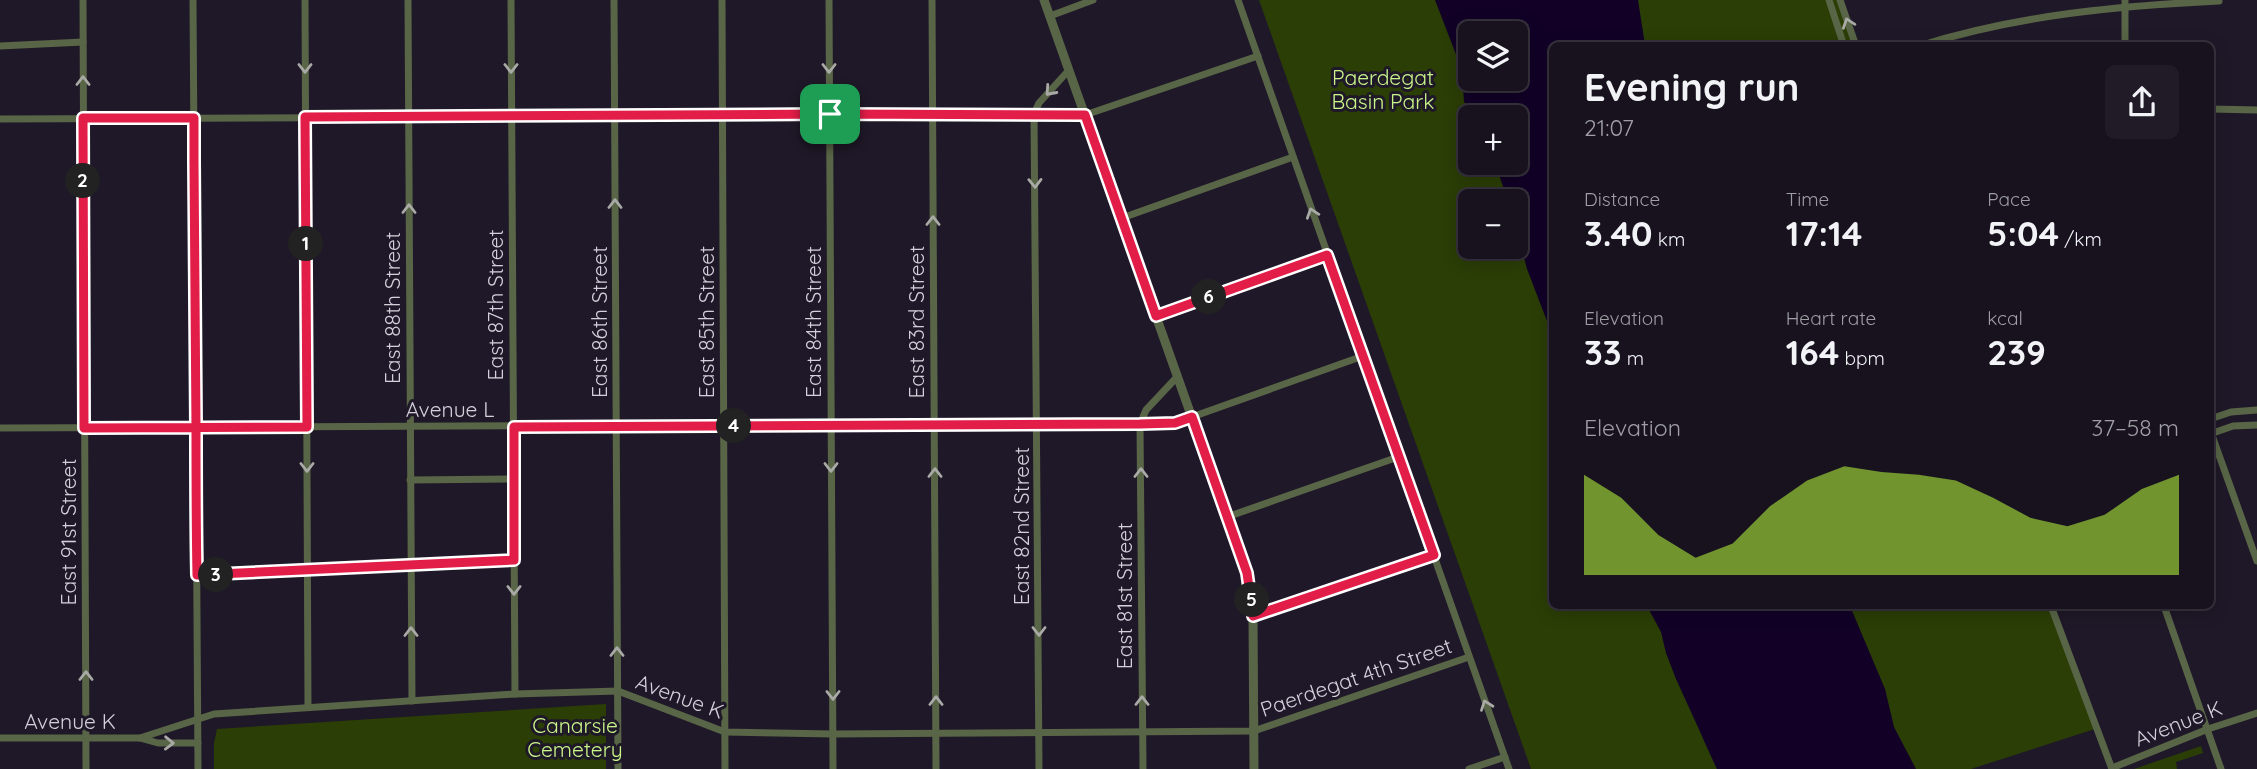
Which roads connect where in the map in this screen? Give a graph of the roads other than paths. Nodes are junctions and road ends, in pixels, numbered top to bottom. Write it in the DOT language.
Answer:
graph roads {
  1 [pos="83,0"];
  2 [pos="193,0"];
  3 [pos="305,0"];
  4 [pos="408,0"];
  5 [pos="511,0"];
  6 [pos="614,0"];
  7 [pos="722,0"];
  8 [pos="829,0"];
  9 [pos="932,0"];
  10 [pos="1044,0"];
  11 [pos="1093,0"];
  12 [pos="1238,0"];
  13 [pos="1829,0"];
  14 [pos="1840,0"];
  15 [pos="2219,1"];
  16 [pos="2125,3"];
  17 [pos="1050,16"];
  18 [pos="83,42"];
  19 [pos="1843,42"];
  20 [pos="1855,42"];
  21 [pos="1935,42"];
  22 [pos="2125,42"];
  23 [pos="0,46"];
  24 [pos="1258,56"];
  25 [pos="1069,70"];
  26 [pos="2214,110"];
  27 [pos="2257,110"];
  28 [pos="830,114"];
  29 [pos="933,114"];
  30 [pos="1034,114"];
  31 [pos="615,115"];
  32 [pos="722,115"];
  33 [pos="1085,115"];
  34 [pos="512,116"];
  35 [pos="305,117"];
  36 [pos="408,117"];
  37 [pos="83,118"];
  38 [pos="194,118"];
  39 [pos="0,119"];
  40 [pos="1293,157"];
  41 [pos="1122,218"];
  42 [pos="1327,255"];
  43 [pos="1156,316"];
  44 [pos="1363,356"];
  45 [pos="1177,377"];
  46 [pos="2257,410"];
  47 [pos="1192,417"];
  48 [pos="2214,418"];
  49 [pos="1038,424"];
  50 [pos="1140,424"];
  51 [pos="724,425"];
  52 [pos="831,425"];
  53 [pos="934,425"];
  54 [pos="2257,425"];
  55 [pos="410,426"];
  56 [pos="617,426"];
  57 [pos="196,427"];
  58 [pos="307,427"];
  59 [pos="514,427"];
  60 [pos="0,428"];
  61 [pos="84,428"];
  62 [pos="2214,431"];
  63 [pos="2214,440"];
  64 [pos="1398,457"];
  65 [pos="514,479"];
  66 [pos="410,480"];
  67 [pos="1227,517"];
  68 [pos="1434,555"];
  69 [pos="514,560"];
  70 [pos="2257,561"];
  71 [pos="411,563"];
  72 [pos="308,571"];
  73 [pos="197,575"];
  74 [pos="2052,609"];
  75 [pos="2165,609"];
  76 [pos="1253,616"];
  77 [pos="1469,657"];
  78 [pos="618,691"];
  79 [pos="515,694"];
  80 [pos="411,701"];
  81 [pos="308,707"];
  82 [pos="2257,713"];
  83 [pos="198,719"];
  84 [pos="2208,730"];
  85 [pos="1254,731"];
  86 [pos="725,732"];
  87 [pos="1142,732"];
  88 [pos="936,733"];
  89 [pos="1039,733"];
  90 [pos="833,734"];
  91 [pos="0,738"];
  92 [pos="86,738"];
  93 [pos="140,738"];
  94 [pos="198,743"];
  95 [pos="1505,757"];
  96 [pos="2112,768"];
  97 [pos="86,769"];
  98 [pos="198,769"];
  99 [pos="618,769"];
  100 [pos="725,769"];
  101 [pos="833,769"];
  102 [pos="936,769"];
  103 [pos="1039,769"];
  104 [pos="1143,769"];
  105 [pos="1254,769"];
  106 [pos="1469,769"];
  107 [pos="1509,769"];
  108 [pos="2221,769"];
  1 -- 18 [label="street, East 91st Street"];
  2 -- 38 [label="street"];
  3 -- 35 [label="street, one-way"];
  4 -- 36 [label="street, East 88th Street"];
  5 -- 34 [label="street, East 87th Street, one-way"];
  6 -- 31 [label="street, East 86th Street"];
  7 -- 32 [label="street, East 85th Street"];
  8 -- 28 [label="street, East 84th Street, one-way"];
  9 -- 29 [label="street, East 83rd Street"];
  10 -- 17 [label="street"];
  11 -- 17 [label="street"];
  12 -- 24 [label="street"];
  13 -- 19 [label="street"];
  20 -- 14 [label="street, one-way"];
  15 -- 16 [label="street"];
  16 -- 21 [label="street"];
  16 -- 22 [label="street"];
  17 -- 25 [label="street"];
  18 -- 23 [label="street"];
  37 -- 18 [label="street, East 91st Street, one-way"];
  24 -- 33 [label="street"];
  24 -- 40 [label="street"];
  25 -- 30 [label="street, one-way"];
  25 -- 33 [label="street"];
  26 -- 27 [label="street"];
  28 -- 29 [label="street"];
  28 -- 32 [label="street"];
  28 -- 52 [label="street, East 84th Street"];
  29 -- 30 [label="street"];
  53 -- 29 [label="street, East 83rd Street, one-way"];
  30 -- 33 [label="street"];
  30 -- 49 [label="street, East 82nd Street, one-way"];
  31 -- 32 [label="street"];
  31 -- 34 [label="street"];
  56 -- 31 [label="street, East 86th Street, one-way"];
  32 -- 51 [label="street, East 85th Street"];
  33 -- 41 [label="street"];
  34 -- 36 [label="street"];
  34 -- 59 [label="street, East 87th Street"];
  35 -- 36 [label="street"];
  35 -- 38 [label="street"];
  35 -- 58 [label="street"];
  55 -- 36 [label="street, East 88th Street, one-way"];
  37 -- 38 [label="street"];
  37 -- 39 [label="street"];
  37 -- 61 [label="street, East 91st Street"];
  38 -- 57 [label="street"];
  40 -- 41 [label="street"];
  42 -- 40 [label="street, one-way"];
  41 -- 43 [label="street"];
  42 -- 43 [label="street"];
  42 -- 44 [label="street"];
  43 -- 45 [label="street"];
  44 -- 47 [label="street, Avenue L"];
  44 -- 64 [label="street"];
  45 -- 47 [label="street"];
  45 -- 50 [label="street"];
  46 -- 48 [label="street"];
  47 -- 50 [label="street, Avenue L"];
  47 -- 67 [label="street"];
  49 -- 50 [label="street, Avenue L"];
  49 -- 53 [label="street, Avenue L"];
  49 -- 89 [label="street, East 82nd Street, one-way"];
  87 -- 50 [label="street, East 81st Street, one-way"];
  51 -- 52 [label="street, Avenue L"];
  51 -- 56 [label="street, Avenue L"];
  51 -- 86 [label="street, East 85th Street"];
  52 -- 53 [label="street, Avenue L"];
  52 -- 90 [label="street, East 84th Street, one-way"];
  88 -- 53 [label="street, East 83rd Street, one-way"];
  54 -- 62 [label="street"];
  55 -- 58 [label="street, Avenue L"];
  55 -- 59 [label="street, Avenue L"];
  55 -- 66 [label="street, East 88th Street"];
  56 -- 59 [label="street, Avenue L"];
  78 -- 56 [label="street, East 86th Street, one-way"];
  57 -- 58 [label="street, Avenue L"];
  57 -- 61 [label="street, Avenue L"];
  57 -- 73 [label="street"];
  58 -- 72 [label="street, one-way"];
  59 -- 65 [label="street, East 87th Street"];
  60 -- 61 [label="street, Avenue L"];
  92 -- 61 [label="street, East 91st Street, one-way"];
  63 -- 70 [label="street"];
  64 -- 67 [label="street"];
  64 -- 68 [label="street"];
  65 -- 66 [label="street"];
  65 -- 69 [label="street, East 87th Street"];
  66 -- 71 [label="street, East 88th Street"];
  67 -- 76 [label="street"];
  68 -- 76 [label="street"];
  68 -- 77 [label="street"];
  69 -- 71 [label="street"];
  69 -- 79 [label="street, East 87th Street, one-way"];
  71 -- 72 [label="street"];
  80 -- 71 [label="street, East 88th Street, one-way"];
  72 -- 73 [label="street"];
  72 -- 81 [label="street"];
  73 -- 83 [label="street"];
  74 -- 96 [label="street"];
  75 -- 84 [label="street"];
  76 -- 85 [label="street"];
  77 -- 85 [label="street, Paerdegat 4th Street"];
  95 -- 77 [label="street, one-way"];
  78 -- 79 [label="street, Avenue K"];
  78 -- 86 [label="street, Avenue K"];
  78 -- 99 [label="street, East 86th Street"];
  79 -- 80 [label="street, Avenue K"];
  80 -- 81 [label="street, Avenue K"];
  81 -- 83 [label="street, Avenue K"];
  82 -- 84 [label="street, Avenue K"];
  83 -- 93 [label="street, Avenue K"];
  83 -- 94 [label="street"];
  84 -- 96 [label="street, Avenue K"];
  84 -- 108 [label="street"];
  85 -- 87 [label="street, Avenue K"];
  85 -- 105 [label="street"];
  86 -- 90 [label="street, Avenue K"];
  86 -- 100 [label="street, East 85th Street"];
  87 -- 89 [label="street, Avenue K"];
  87 -- 104 [label="street, East 81st Street"];
  88 -- 89 [label="street, Avenue K"];
  88 -- 90 [label="street, Avenue K"];
  88 -- 102 [label="street, East 83rd Street"];
  89 -- 103 [label="street, East 82nd Street"];
  90 -- 101 [label="street, East 84th Street"];
  91 -- 92 [label="street, Avenue K"];
  92 -- 93 [label="street, Avenue K"];
  92 -- 97 [label="street, East 91st Street"];
  93 -- 94 [label="street, Avenue K, one-way"];
  94 -- 98 [label="street"];
  95 -- 106 [label="street"];
  95 -- 107 [label="street"];
}
